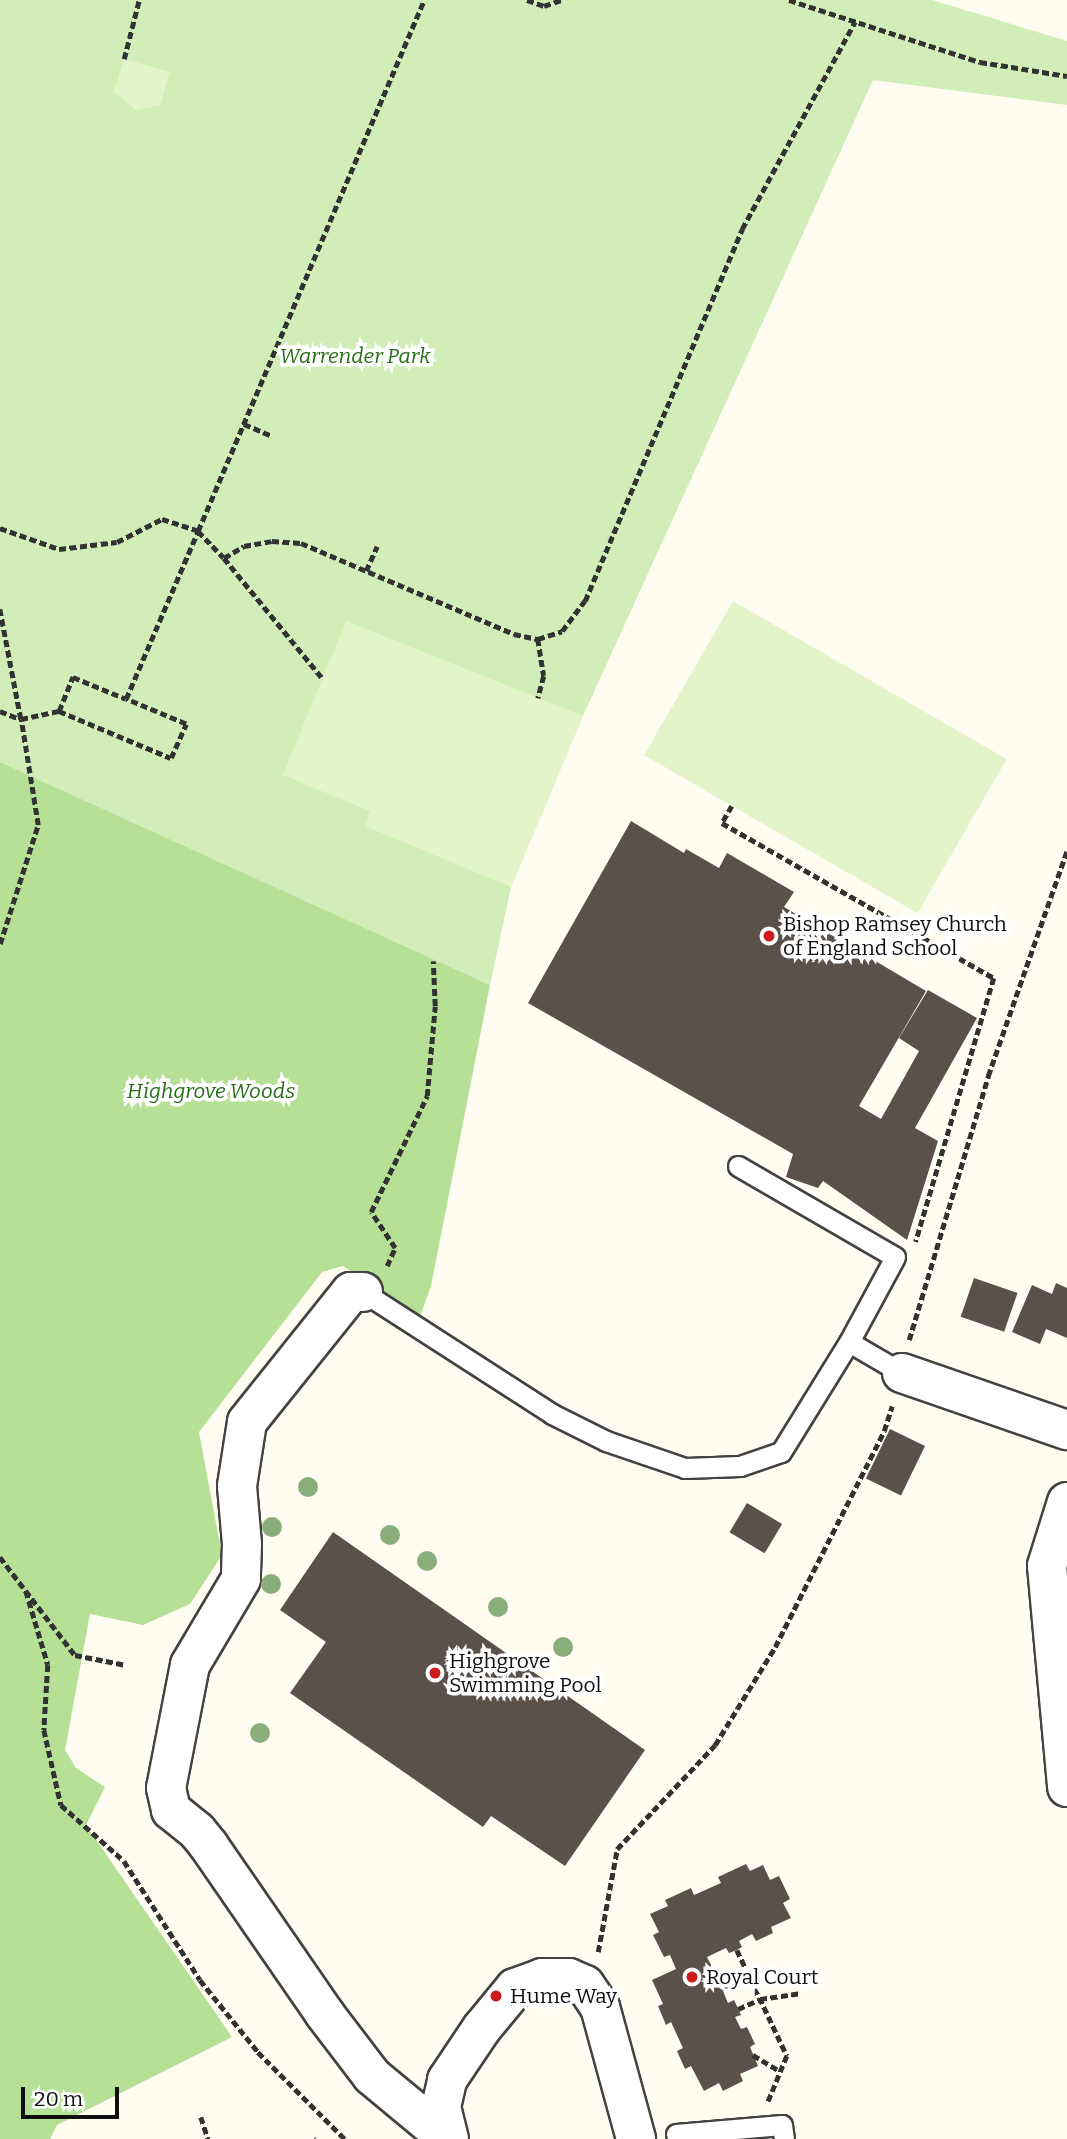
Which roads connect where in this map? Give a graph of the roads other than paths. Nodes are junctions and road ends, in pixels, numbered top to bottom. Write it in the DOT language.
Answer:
graph roads {
  1 [pos="738,1166"];
  2 [pos="363,1292"];
  3 [pos="849,1342"];
  4 [pos="902,1373"];
  5 [pos="1067,1430"];
  6 [pos="1067,1502"];
  7 [pos="1067,1787"];
  8 [pos="447,2080"];
  9 [pos="389,2090"];
  10 [pos="778,2133"];
  11 [pos="676,2134"];
  12 [pos="448,2139"];
  13 [pos="636,2139"];
  1 -- 3 [label="lane"];
  2 -- 3 [label="lane"];
  2 -- 9 [label="street"];
  3 -- 4 [label="lane"];
  4 -- 5 [label="street"];
  6 -- 7 [label="street"];
  8 -- 9 [label="street"];
  8 -- 12 [label="street"];
  8 -- 13 [label="street"];
  9 -- 12 [label="street"];
  10 -- 11 [label="lane"];
}
